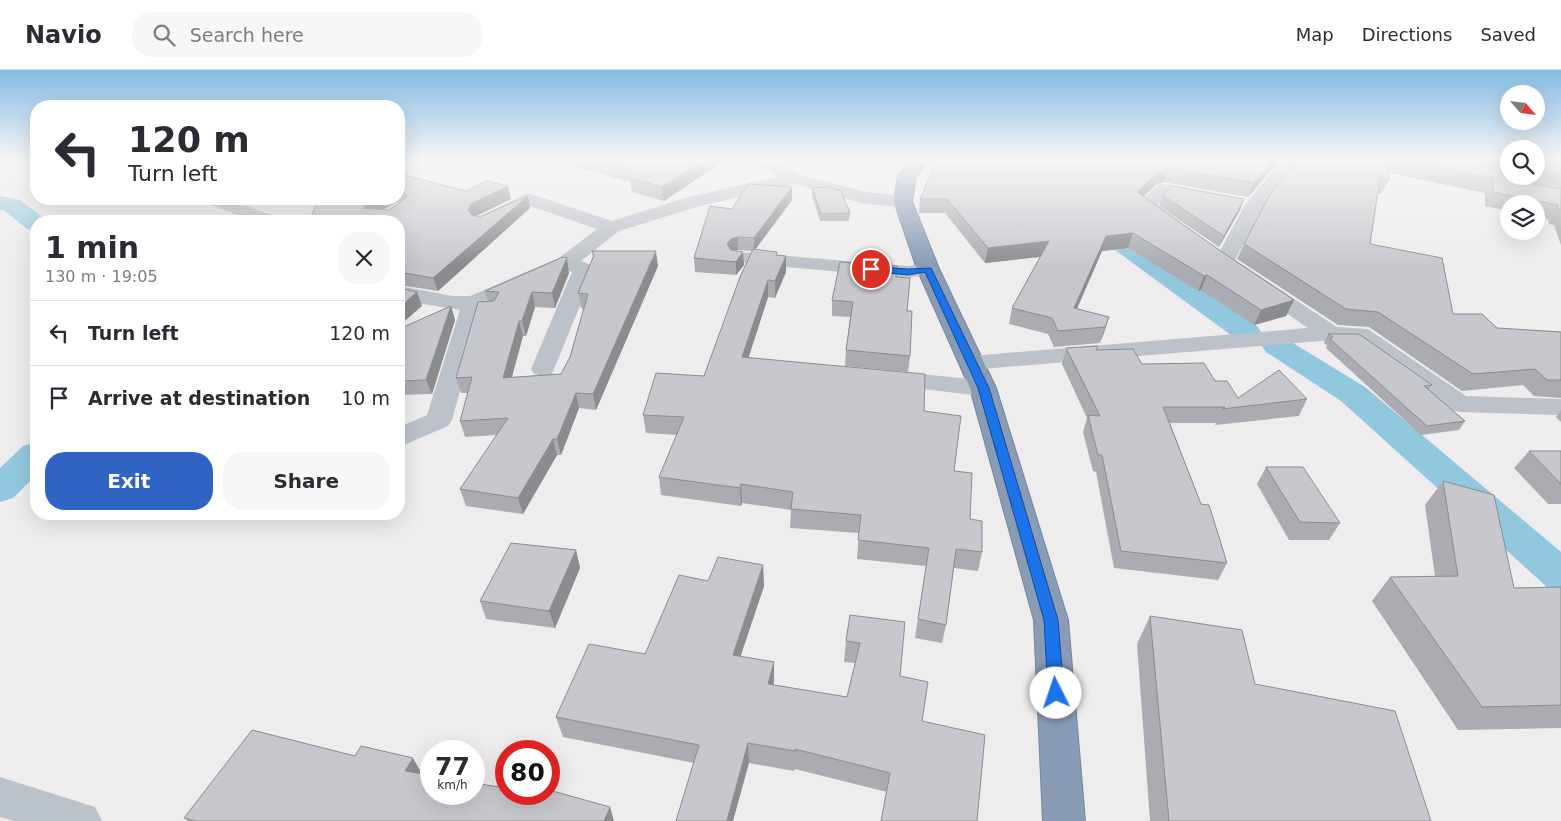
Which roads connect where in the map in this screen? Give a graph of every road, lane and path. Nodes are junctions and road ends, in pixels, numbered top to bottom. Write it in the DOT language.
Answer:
graph roads {
  1 [pos="725,195"];
  2 [pos="854,195"];
  3 [pos="904,195"];
  4 [pos="1157,195"];
  5 [pos="1200,195"];
  6 [pos="1262,195"];
  7 [pos="903,201"];
  8 [pos="229,205"];
  9 [pos="1254,205"];
  10 [pos="253,215"];
  11 [pos="483,222"];
  12 [pos="612,227"];
  13 [pos="1184,234"];
  14 [pos="740,258"];
  15 [pos="566,262"];
  16 [pos="928,269"];
  17 [pos="405,294"];
  18 [pos="473,303"];
  19 [pos="1332,334"];
  20 [pos="971,363"];
  21 [pos="543,369"];
  22 [pos="865,377"];
  23 [pos="983,388"];
  24 [pos="1561,407"];
  25 [pos="405,435"];
  26 [pos="0,797"];
  27 [pos="81,821"];
  28 [pos="1064,821"];
  1 -- 12 [label="street"];
  2 -- 7 [label="street"];
  3 -- 7 [label="highway"];
  4 -- 13 [label="street"];
  5 -- 9 [label="street"];
  6 -- 9 [label="street"];
  7 -- 16 [label="highway"];
  8 -- 10 [label="street"];
  9 -- 19 [label="street"];
  11 -- 12 [label="street"];
  12 -- 15 [label="street"];
  14 -- 16 [label="street"];
  15 -- 18 [label="street"];
  15 -- 21 [label="street"];
  16 -- 20 [label="highway"];
  17 -- 18 [label="street"];
  18 -- 25 [label="street"];
  19 -- 20 [label="street"];
  19 -- 24 [label="street"];
  20 -- 23 [label="highway"];
  22 -- 23 [label="street"];
  23 -- 28 [label="highway"];
  26 -- 27 [label="street"];
}
